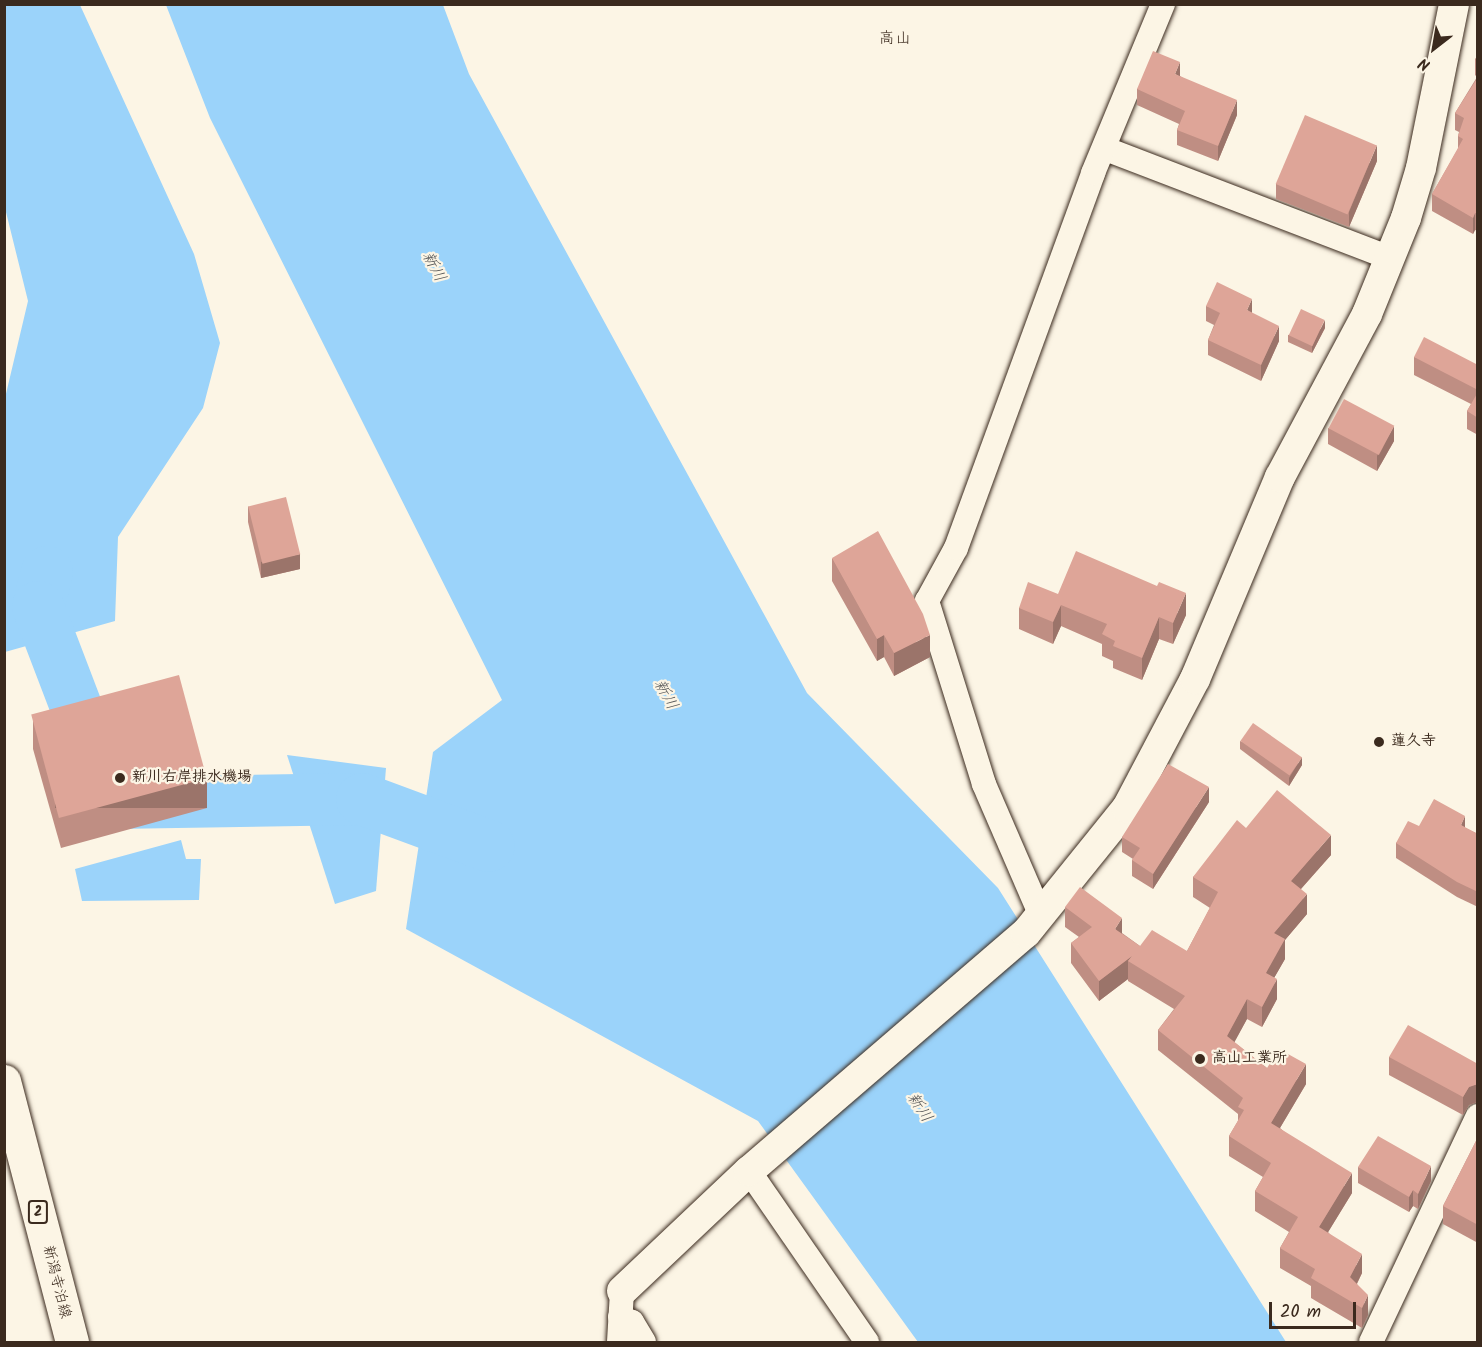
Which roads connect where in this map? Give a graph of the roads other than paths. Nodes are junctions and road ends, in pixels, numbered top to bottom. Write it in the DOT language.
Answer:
graph roads {
  1 [pos="1163,4"];
  2 [pos="1454,4"];
  3 [pos="1106,149"];
  4 [pos="1387,257"];
  5 [pos="1034,925"];
  6 [pos="4,1081"];
  7 [pos="1478,1116"];
  8 [pos="749,1171"];
  9 [pos="621,1304"];
  10 [pos="72,1342"];
  11 [pos="619,1342"];
  12 [pos="644,1342"];
  13 [pos="867,1342"];
  14 [pos="1371,1342"];
  1 -- 3 [label="street"];
  2 -- 4 [label="street"];
  3 -- 4 [label="street"];
  3 -- 5 [label="street"];
  4 -- 5 [label="street"];
  5 -- 8 [label="street"];
  6 -- 10 [label="main road, 新潟寺泊線 / 2"];
  7 -- 14 [label="street"];
  8 -- 9 [label="street"];
  8 -- 13 [label="street"];
  9 -- 11 [label="street"];
  9 -- 12 [label="street"];
}
